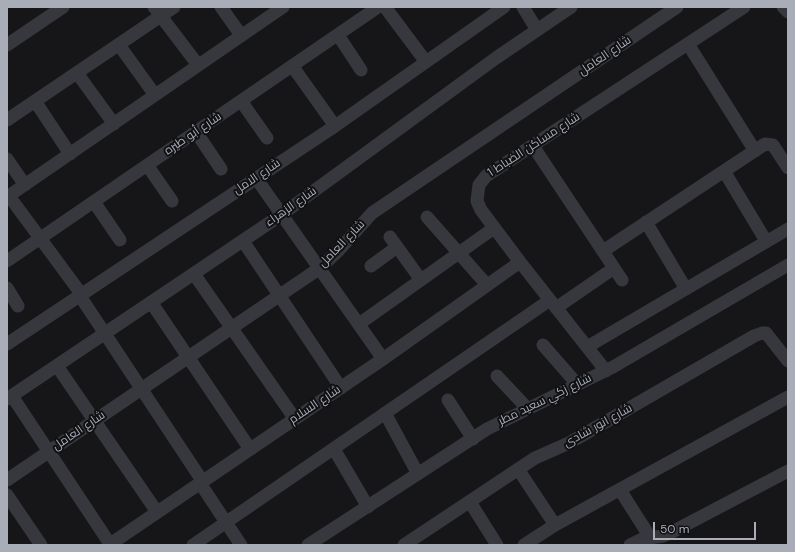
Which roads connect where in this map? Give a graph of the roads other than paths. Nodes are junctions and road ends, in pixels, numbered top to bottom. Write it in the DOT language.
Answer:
graph roads {
  1 [pos="63,7"];
  2 [pos="174,7"];
  3 [pos="221,7"];
  4 [pos="283,7"];
  5 [pos="378,7"];
  6 [pos="385,7"];
  7 [pos="504,7"];
  8 [pos="523,7"];
  9 [pos="571,7"];
  10 [pos="677,7"];
  11 [pos="744,7"];
  12 [pos="783,7"];
  13 [pos="158,12"];
  14 [pos="788,12"];
  15 [pos="537,30"];
  16 [pos="338,35"];
  17 [pos="241,36"];
  18 [pos="688,44"];
  19 [pos="119,45"];
  20 [pos="7,46"];
  21 [pos="426,62"];
  22 [pos="198,65"];
  23 [pos="293,67"];
  24 [pos="361,70"];
  25 [pos="77,73"];
  26 [pos="155,95"];
  27 [pos="35,101"];
  28 [pos="242,101"];
  29 [pos="7,120"];
  30 [pos="114,124"];
  31 [pos="335,126"];
  32 [pos="196,132"];
  33 [pos="267,138"];
  34 [pos="533,146"];
  35 [pos="755,151"];
  36 [pos="70,154"];
  37 [pos="7,159"];
  38 [pos="147,165"];
  39 [pos="788,168"];
  40 [pos="221,169"];
  41 [pos="724,171"];
  42 [pos="256,178"];
  43 [pos="25,185"];
  44 [pos="8,197"];
  45 [pos="172,201"];
  46 [pos="94,202"];
  47 [pos="281,214"];
  48 [pos="427,217"];
  49 [pos="646,222"];
  50 [pos="494,228"];
  51 [pos="788,229"];
  52 [pos="40,238"];
  53 [pos="120,240"];
  54 [pos="242,241"];
  55 [pos="766,241"];
  56 [pos="603,251"];
  57 [pos="459,252"];
  58 [pos="7,261"];
  59 [pos="520,262"];
  60 [pos="788,265"];
  61 [pos="371,266"];
  62 [pos="320,268"];
  63 [pos="614,268"];
  64 [pos="194,274"];
  65 [pos="421,280"];
  66 [pos="622,280"];
  67 [pos="487,285"];
  68 [pos="7,288"];
  69 [pos="686,289"];
  70 [pos="81,296"];
  71 [pos="279,296"];
  72 [pos="151,302"];
  73 [pos="553,304"];
  74 [pos="18,306"];
  75 [pos="359,324"];
  76 [pos="232,328"];
  77 [pos="104,334"];
  78 [pos="7,344"];
  79 [pos="543,345"];
  80 [pos="587,347"];
  81 [pos="188,357"];
  82 [pos="383,359"];
  83 [pos="788,361"];
  84 [pos="57,366"];
  85 [pos="606,371"];
  86 [pos="497,376"];
  87 [pos="577,384"];
  88 [pos="341,388"];
  89 [pos="141,389"];
  90 [pos="788,397"];
  91 [pos="10,398"];
  92 [pos="448,400"];
  93 [pos="527,408"];
  94 [pos="385,413"];
  95 [pos="295,419"];
  96 [pos="94,421"];
  97 [pos="473,439"];
  98 [pos="334,448"];
  99 [pos="250,449"];
  100 [pos="49,452"];
  101 [pos="518,469"];
  102 [pos="788,471"];
  103 [pos="418,474"];
  104 [pos="7,480"];
  105 [pos="202,482"];
  106 [pos="620,490"];
  107 [pos="7,495"];
  108 [pos="470,502"];
  109 [pos="368,507"];
  110 [pos="157,512"];
  111 [pos="226,523"];
  112 [pos="555,525"];
  113 [pos="650,537"];
  114 [pos="421,540"];
  115 [pos="665,540"];
  116 [pos="41,545"];
  117 [pos="109,545"];
  118 [pos="193,545"];
  119 [pos="241,545"];
  120 [pos="308,545"];
  121 [pos="404,545"];
  122 [pos="497,545"];
  123 [pos="524,545"];
  124 [pos="630,545"];
  1 -- 20 [label="street"];
  2 -- 13 [label="street"];
  3 -- 17 [label="street"];
  4 -- 17 [label="street"];
  5 -- 16 [label="street, شارع أبو طيره"];
  6 -- 21 [label="street"];
  7 -- 21 [label="street, شارع الامل"];
  8 -- 15 [label="street"];
  9 -- 15 [label="street, شارع الزهراء"];
  10 -- 62 [label="street, شارع العامل"];
  11 -- 18 [label="street, شارع مساكن الضباط 1"];
  12 -- 14 [label="street"];
  13 -- 19 [label="street"];
  13 -- 22 [label="street"];
  15 -- 47 [label="street, شارع الزهراء"];
  16 -- 23 [label="street, شارع أبو طيره"];
  16 -- 24 [label="street"];
  17 -- 22 [label="street"];
  18 -- 34 [label="street, شارع مساكن الضباط 1"];
  18 -- 35 [label="street"];
  19 -- 25 [label="street"];
  19 -- 26 [label="street"];
  21 -- 31 [label="street, شارع الامل"];
  22 -- 26 [label="street"];
  23 -- 28 [label="street, شارع أبو طيره"];
  23 -- 31 [label="street"];
  25 -- 27 [label="street"];
  25 -- 30 [label="street"];
  26 -- 30 [label="street"];
  27 -- 29 [label="street"];
  27 -- 36 [label="street"];
  28 -- 32 [label="street, شارع أبو طيره"];
  28 -- 33 [label="street"];
  30 -- 36 [label="street"];
  31 -- 42 [label="street, شارع الامل"];
  32 -- 38 [label="street, شارع أبو طيره"];
  32 -- 40 [label="street"];
  34 -- 50 [label="street, شارع مساكن الضباط 1"];
  34 -- 56 [label="street"];
  35 -- 39 [label="street"];
  35 -- 41 [label="street"];
  36 -- 43 [label="street"];
  37 -- 43 [label="street"];
  38 -- 45 [label="street"];
  38 -- 46 [label="street, شارع أبو طيره"];
  41 -- 49 [label="street"];
  41 -- 55 [label="street"];
  42 -- 47 [label="street"];
  42 -- 70 [label="street, شارع الامل"];
  43 -- 44 [label="street"];
  44 -- 52 [label="street"];
  46 -- 52 [label="street, شارع أبو طيره"];
  46 -- 53 [label="street"];
  47 -- 54 [label="street, شارع الزهراء"];
  47 -- 62 [label="street"];
  48 -- 57 [label="street"];
  49 -- 56 [label="street"];
  49 -- 69 [label="street"];
  50 -- 57 [label="street"];
  50 -- 59 [label="street, شارع مساكن الضباط 1"];
  51 -- 55 [label="street"];
  52 -- 58 [label="street, شارع أبو طيره"];
  52 -- 70 [label="street"];
  54 -- 64 [label="street, شارع الزهراء"];
  54 -- 71 [label="street"];
  55 -- 69 [label="street"];
  56 -- 63 [label="street"];
  57 -- 65 [label="street"];
  57 -- 67 [label="street"];
  59 -- 67 [label="street, شارع السلام"];
  59 -- 73 [label="street, شارع مساكن الضباط 1"];
  60 -- 85 [label="street, شارع زكي سعيد مطر"];
  61 -- 65 [label="street"];
  62 -- 71 [label="street, شارع العامل"];
  62 -- 75 [label="street"];
  63 -- 66 [label="street"];
  63 -- 73 [label="street"];
  64 -- 72 [label="street, شارع الزهراء"];
  64 -- 76 [label="street"];
  65 -- 75 [label="street"];
  67 -- 82 [label="street, شارع السلام"];
  68 -- 74 [label="street"];
  69 -- 80 [label="street"];
  70 -- 77 [label="street"];
  70 -- 78 [label="street, شارع الامل"];
  71 -- 76 [label="street, شارع العامل"];
  71 -- 88 [label="street"];
  72 -- 77 [label="street, شارع الزهراء"];
  72 -- 81 [label="street"];
  73 -- 80 [label="street, شارع مساكن الضباط 1"];
  73 -- 94 [label="street"];
  75 -- 82 [label="street"];
  76 -- 81 [label="street, شارع العامل"];
  76 -- 95 [label="street"];
  77 -- 84 [label="street, شارع الزهراء"];
  77 -- 89 [label="street"];
  79 -- 87 [label="street"];
  80 -- 85 [label="street, شارع مساكن الضباط 1"];
  81 -- 89 [label="street, شارع العامل"];
  81 -- 99 [label="street"];
  82 -- 88 [label="street, شارع السلام"];
  83 -- 101 [label="street, شارع انور شادى"];
  84 -- 91 [label="street, شارع الزهراء"];
  84 -- 96 [label="street"];
  85 -- 87 [label="street, شارع زكي سعيد مطر"];
  86 -- 93 [label="street"];
  87 -- 93 [label="street, شارع زكي سعيد مطر"];
  88 -- 95 [label="street, شارع السلام"];
  89 -- 96 [label="street, شارع العامل"];
  89 -- 105 [label="street"];
  90 -- 106 [label="street"];
  91 -- 100 [label="street"];
  92 -- 97 [label="street"];
  93 -- 97 [label="street, شارع زكي سعيد مطر"];
  94 -- 98 [label="street"];
  94 -- 103 [label="street"];
  95 -- 99 [label="street, شارع السلام"];
  96 -- 100 [label="street, شارع العامل"];
  96 -- 110 [label="street"];
  97 -- 103 [label="street, شارع زكي سعيد مطر"];
  98 -- 109 [label="street"];
  98 -- 111 [label="street"];
  99 -- 105 [label="street, شارع السلام"];
  100 -- 104 [label="street, شارع العامل"];
  100 -- 117 [label="street"];
  101 -- 108 [label="street, شارع انور شادى"];
  101 -- 112 [label="street"];
  102 -- 115 [label="street"];
  103 -- 109 [label="street, شارع زكي سعيد مطر"];
  105 -- 110 [label="street, شارع السلام"];
  105 -- 111 [label="street"];
  106 -- 112 [label="street"];
  106 -- 113 [label="street"];
  107 -- 116 [label="street"];
  108 -- 114 [label="street, شارع انور شادى"];
  108 -- 122 [label="street"];
  109 -- 120 [label="street, شارع زكي سعيد مطر"];
  110 -- 117 [label="street, شارع السلام"];
  111 -- 118 [label="street"];
  111 -- 119 [label="street"];
  112 -- 123 [label="street"];
  113 -- 115 [label="street"];
  113 -- 124 [label="street"];
  114 -- 121 [label="street, شارع انور شادى"];
}
